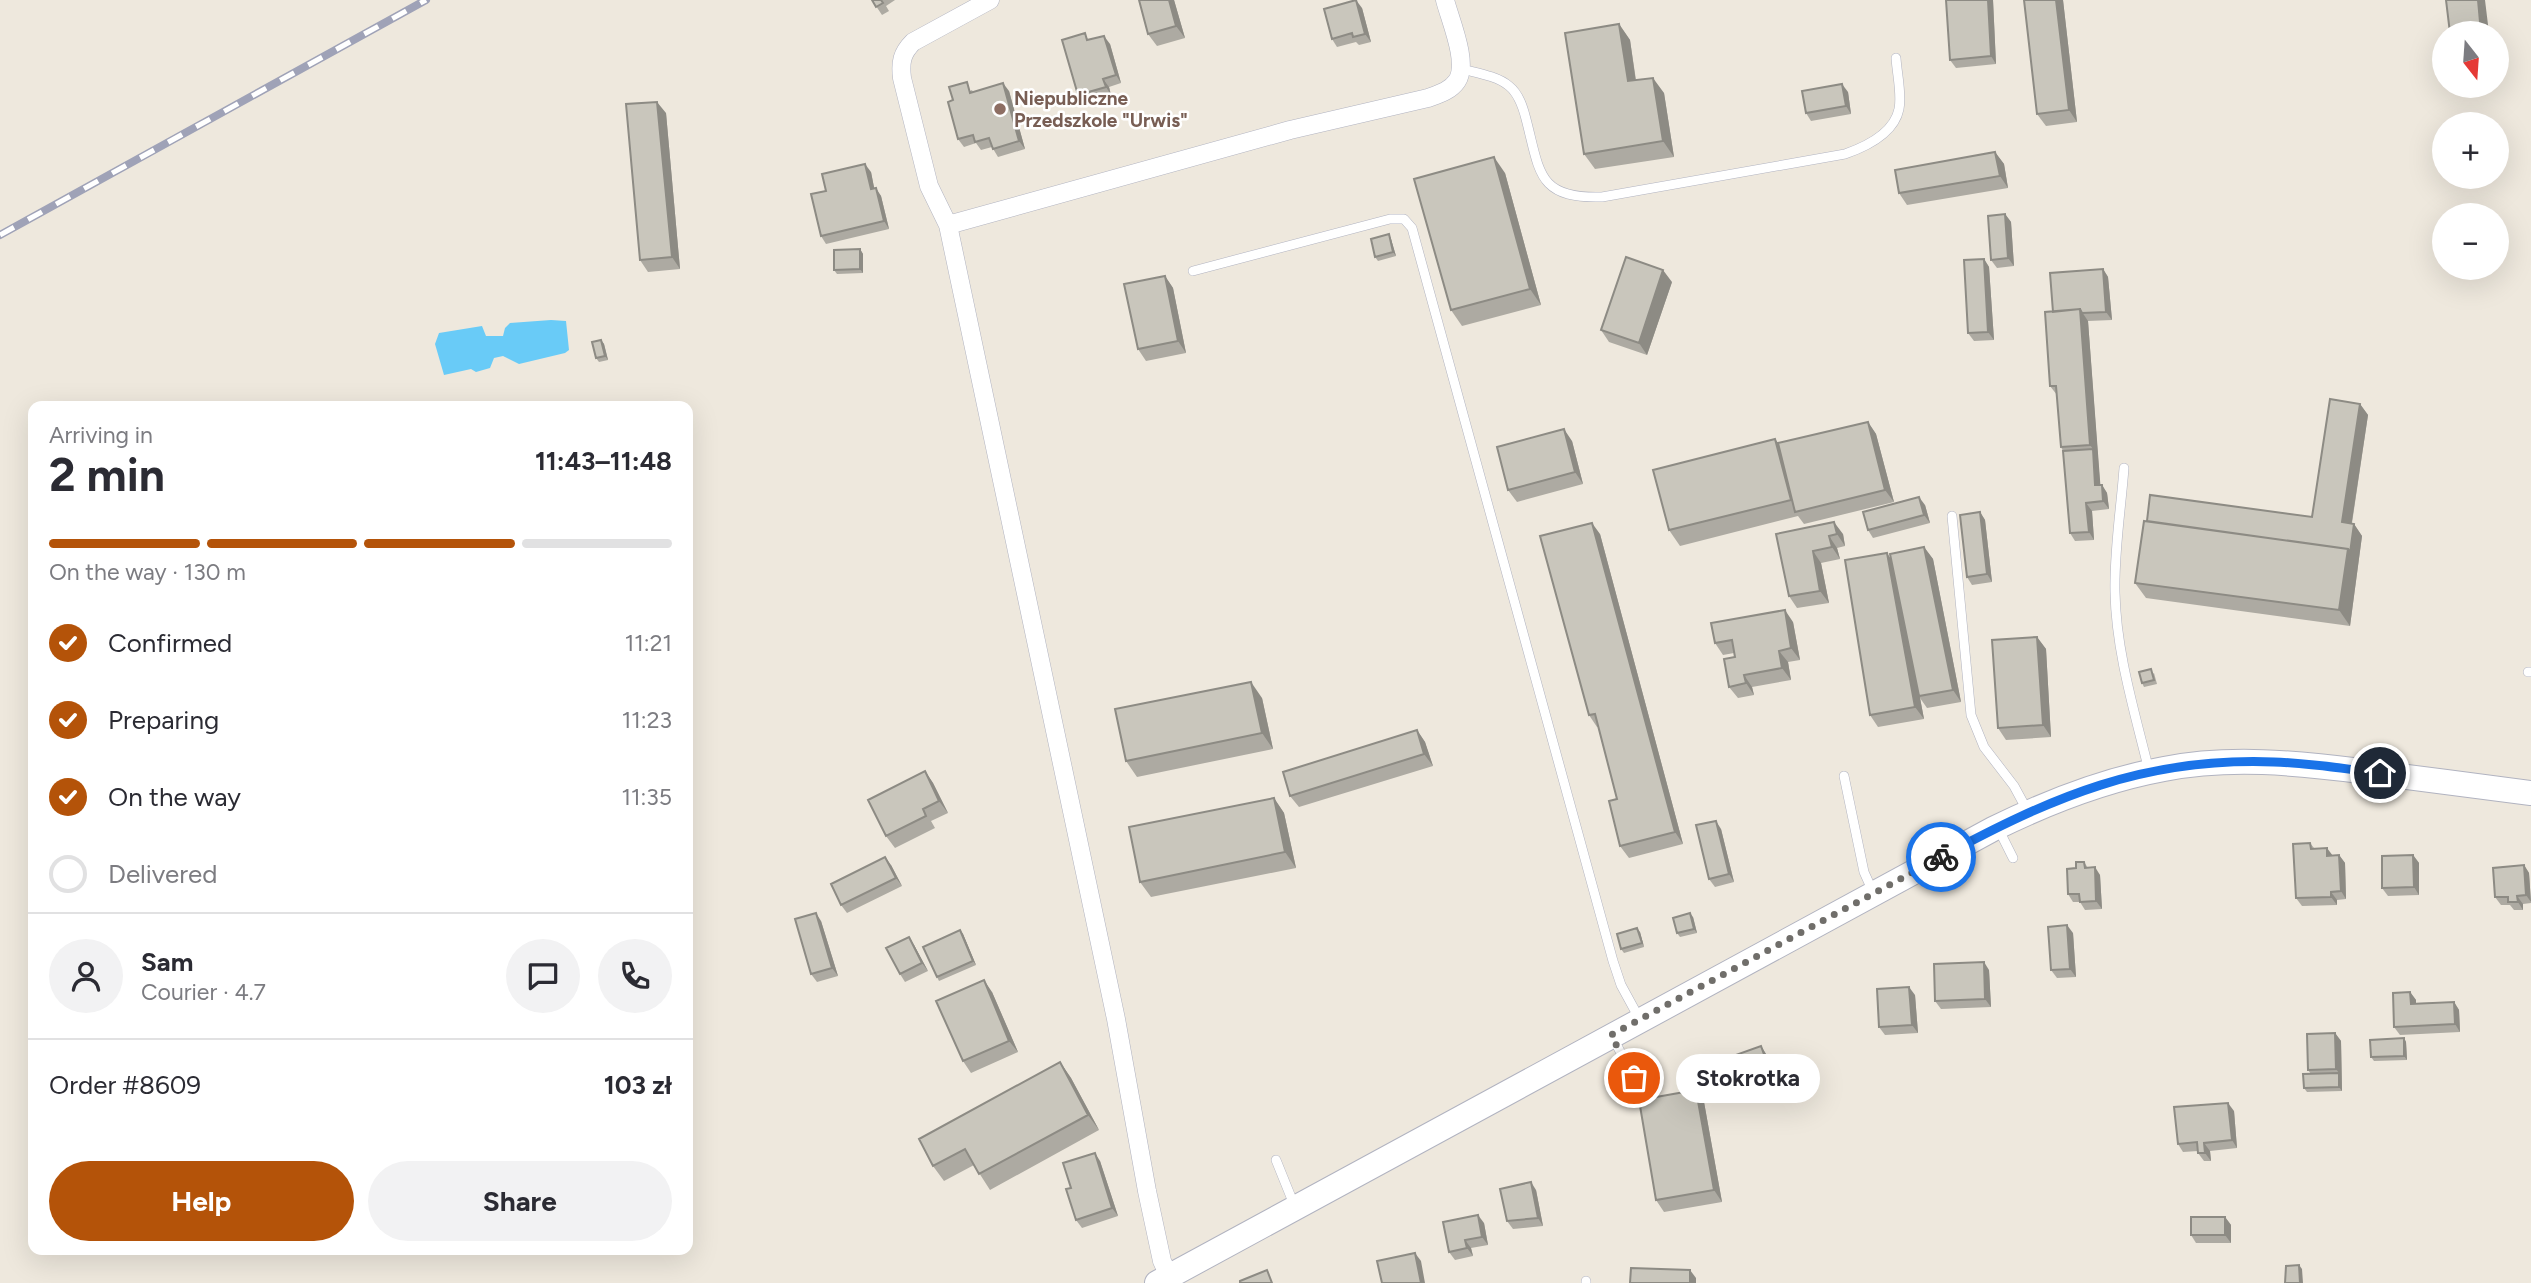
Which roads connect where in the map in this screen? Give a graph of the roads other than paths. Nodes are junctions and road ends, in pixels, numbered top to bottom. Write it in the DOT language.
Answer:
graph roads {
  1 [pos="990,0"];
  2 [pos="1445,0"];
  3 [pos="1896,58"];
  4 [pos="1462,69"];
  5 [pos="948,225"];
  6 [pos="1193,271"];
  7 [pos="2124,468"];
  8 [pos="1952,516"];
  9 [pos="2149,772"];
  10 [pos="1844,776"];
  11 [pos="2531,793"];
  12 [pos="2028,812"];
  13 [pos="1997,827"];
  14 [pos="2013,858"];
  15 [pos="1874,893"];
  16 [pos="1640,1020"];
  17 [pos="1611,1035"];
  18 [pos="1634,1078"];
  19 [pos="1276,1160"];
  20 [pos="1296,1208"];
  21 [pos="1163,1280"];
  1 -- 5 [label="street"];
  2 -- 4 [label="street"];
  3 -- 4 [label="lane"];
  4 -- 5 [label="street"];
  5 -- 21 [label="street"];
  6 -- 16 [label="lane"];
  7 -- 9 [label="lane"];
  8 -- 12 [label="lane"];
  9 -- 11 [label="main road"];
  9 -- 12 [label="main road"];
  10 -- 15 [label="lane"];
  12 -- 13 [label="main road"];
  13 -- 14 [label="lane"];
  13 -- 15 [label="main road"];
  15 -- 16 [label="main road"];
  16 -- 17 [label="main road"];
  17 -- 18 [label="lane"];
  17 -- 20 [label="main road"];
  19 -- 20 [label="lane"];
  20 -- 21 [label="main road"];
}
